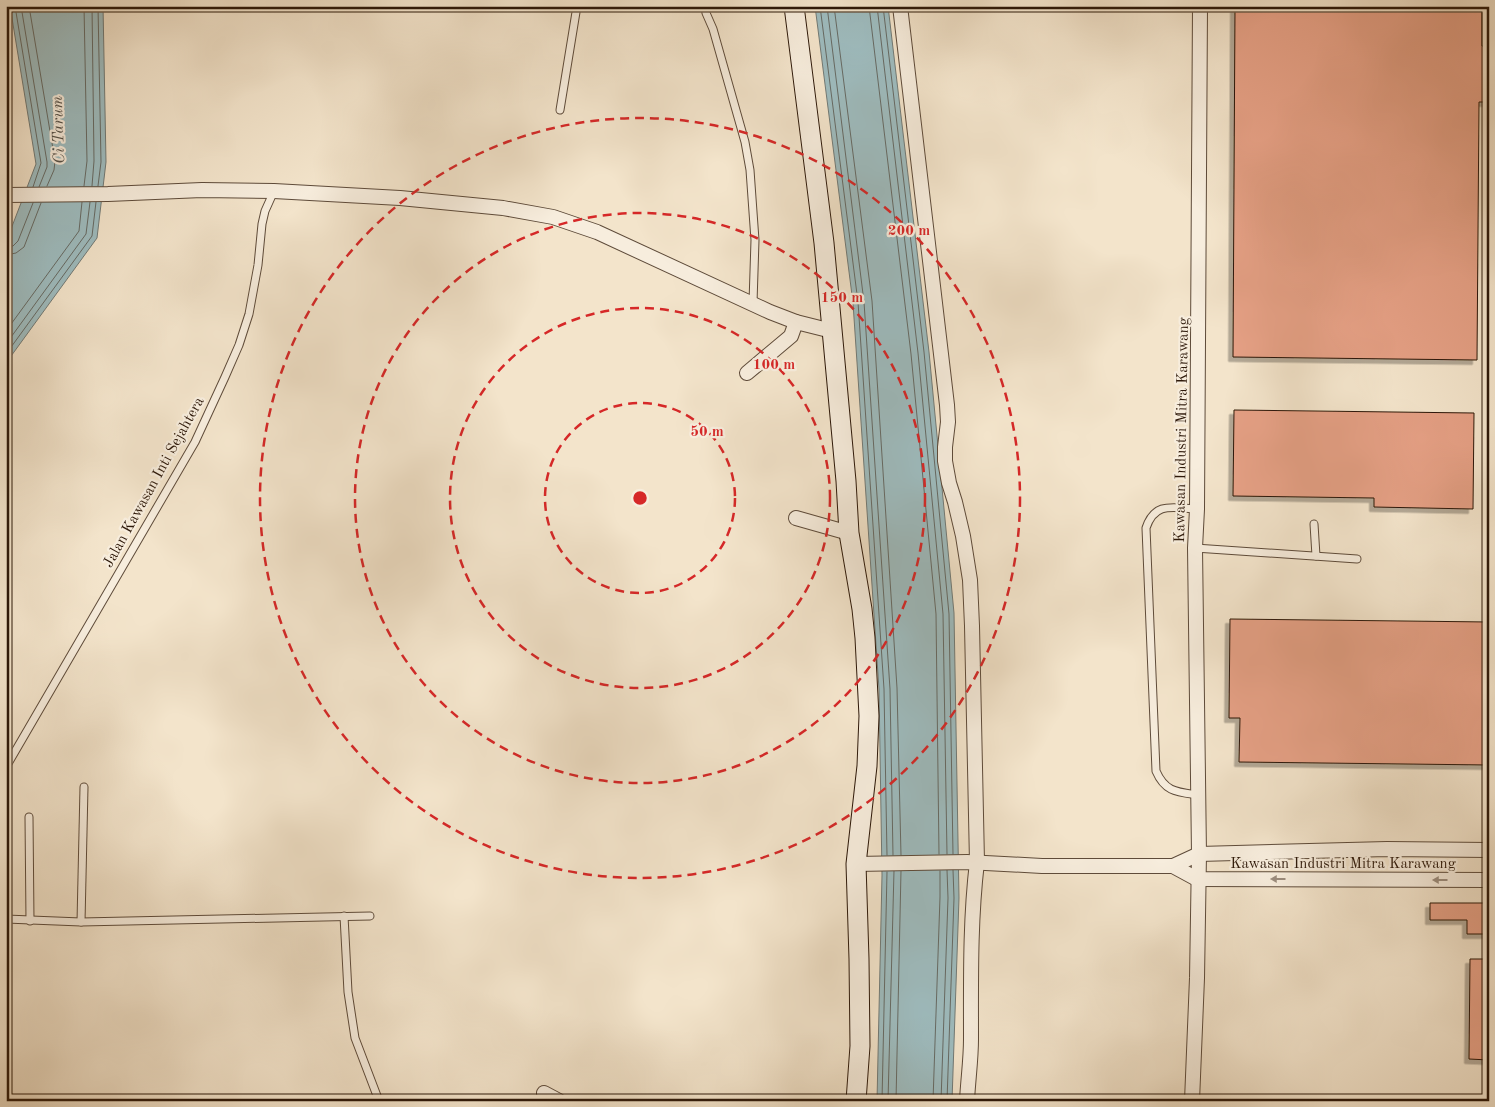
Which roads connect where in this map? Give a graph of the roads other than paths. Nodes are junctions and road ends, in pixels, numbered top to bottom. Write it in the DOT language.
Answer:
graph roads {
  1 [pos="577,6"];
  2 [pos="705,6"];
  3 [pos="794,6"];
  4 [pos="900,6"];
  5 [pos="1200,6"];
  6 [pos="560,110"];
  7 [pos="274,191"];
  8 [pos="9,194"];
  9 [pos="753,303"];
  10 [pos="796,322"];
  11 [pos="832,331"];
  12 [pos="747,373"];
  13 [pos="1197,509"];
  14 [pos="796,518"];
  15 [pos="1314,524"];
  16 [pos="849,533"];
  17 [pos="1195,548"];
  18 [pos="1316,556"];
  19 [pos="1357,559"];
  20 [pos="6,767"];
  21 [pos="84,787"];
  22 [pos="1198,795"];
  23 [pos="29,817"];
  24 [pos="1489,850"];
  25 [pos="1198,854"];
  26 [pos="972,862"];
  27 [pos="856,864"];
  28 [pos="1172,866"];
  29 [pos="1197,879"];
  30 [pos="1489,880"];
  31 [pos="344,916"];
  32 [pos="370,916"];
  33 [pos="6,919"];
  34 [pos="30,921"];
  35 [pos="81,922"];
  36 [pos="544,1092"];
  37 [pos="379,1101"];
  38 [pos="559,1101"];
  39 [pos="856,1101"];
  40 [pos="967,1101"];
  41 [pos="1192,1101"];
  1 -- 6 [label="lane"];
  2 -- 9 [label="lane"];
  3 -- 11 [label="street"];
  4 -- 26 [label="street"];
  5 -- 13 [label="street, Kawasan Industri Mitra Karawang"];
  7 -- 8 [label="street"];
  7 -- 9 [label="street"];
  7 -- 20 [label="lane, Jalan Kawasan Inti Sejahtera"];
  9 -- 10 [label="street"];
  10 -- 11 [label="street"];
  10 -- 12 [label="street"];
  11 -- 16 [label="street"];
  13 -- 17 [label="street, Kawasan Industri Mitra Karawang"];
  13 -- 22 [label="lane"];
  14 -- 16 [label="street"];
  15 -- 18 [label="lane"];
  16 -- 27 [label="street"];
  17 -- 18 [label="lane"];
  17 -- 22 [label="street, Kawasan Industri Mitra Karawang"];
  18 -- 19 [label="lane"];
  21 -- 35 [label="lane"];
  22 -- 25 [label="street, Kawasan Industri Mitra Karawang"];
  23 -- 34 [label="lane"];
  24 -- 25 [label="street, Kawasan Industri Mitra Karawang"];
  25 -- 28 [label="street, Kawasan Industri Mitra Karawang"];
  25 -- 29 [label="street, Kawasan Industri Mitra Karawang"];
  26 -- 27 [label="street, Kawasan Industri Mitra Karawang"];
  26 -- 28 [label="street, Kawasan Industri Mitra Karawang"];
  26 -- 40 [label="street"];
  27 -- 39 [label="street"];
  28 -- 29 [label="street, Kawasan Industri Mitra Karawang"];
  30 -- 29 [label="street, Kawasan Industri Mitra Karawang, one-way"];
  29 -- 41 [label="street, Kawasan Industri Mitra Karawang"];
  31 -- 32 [label="lane"];
  31 -- 35 [label="lane"];
  31 -- 37 [label="lane"];
  33 -- 34 [label="lane"];
  34 -- 35 [label="lane"];
  36 -- 38 [label="street"];
}
